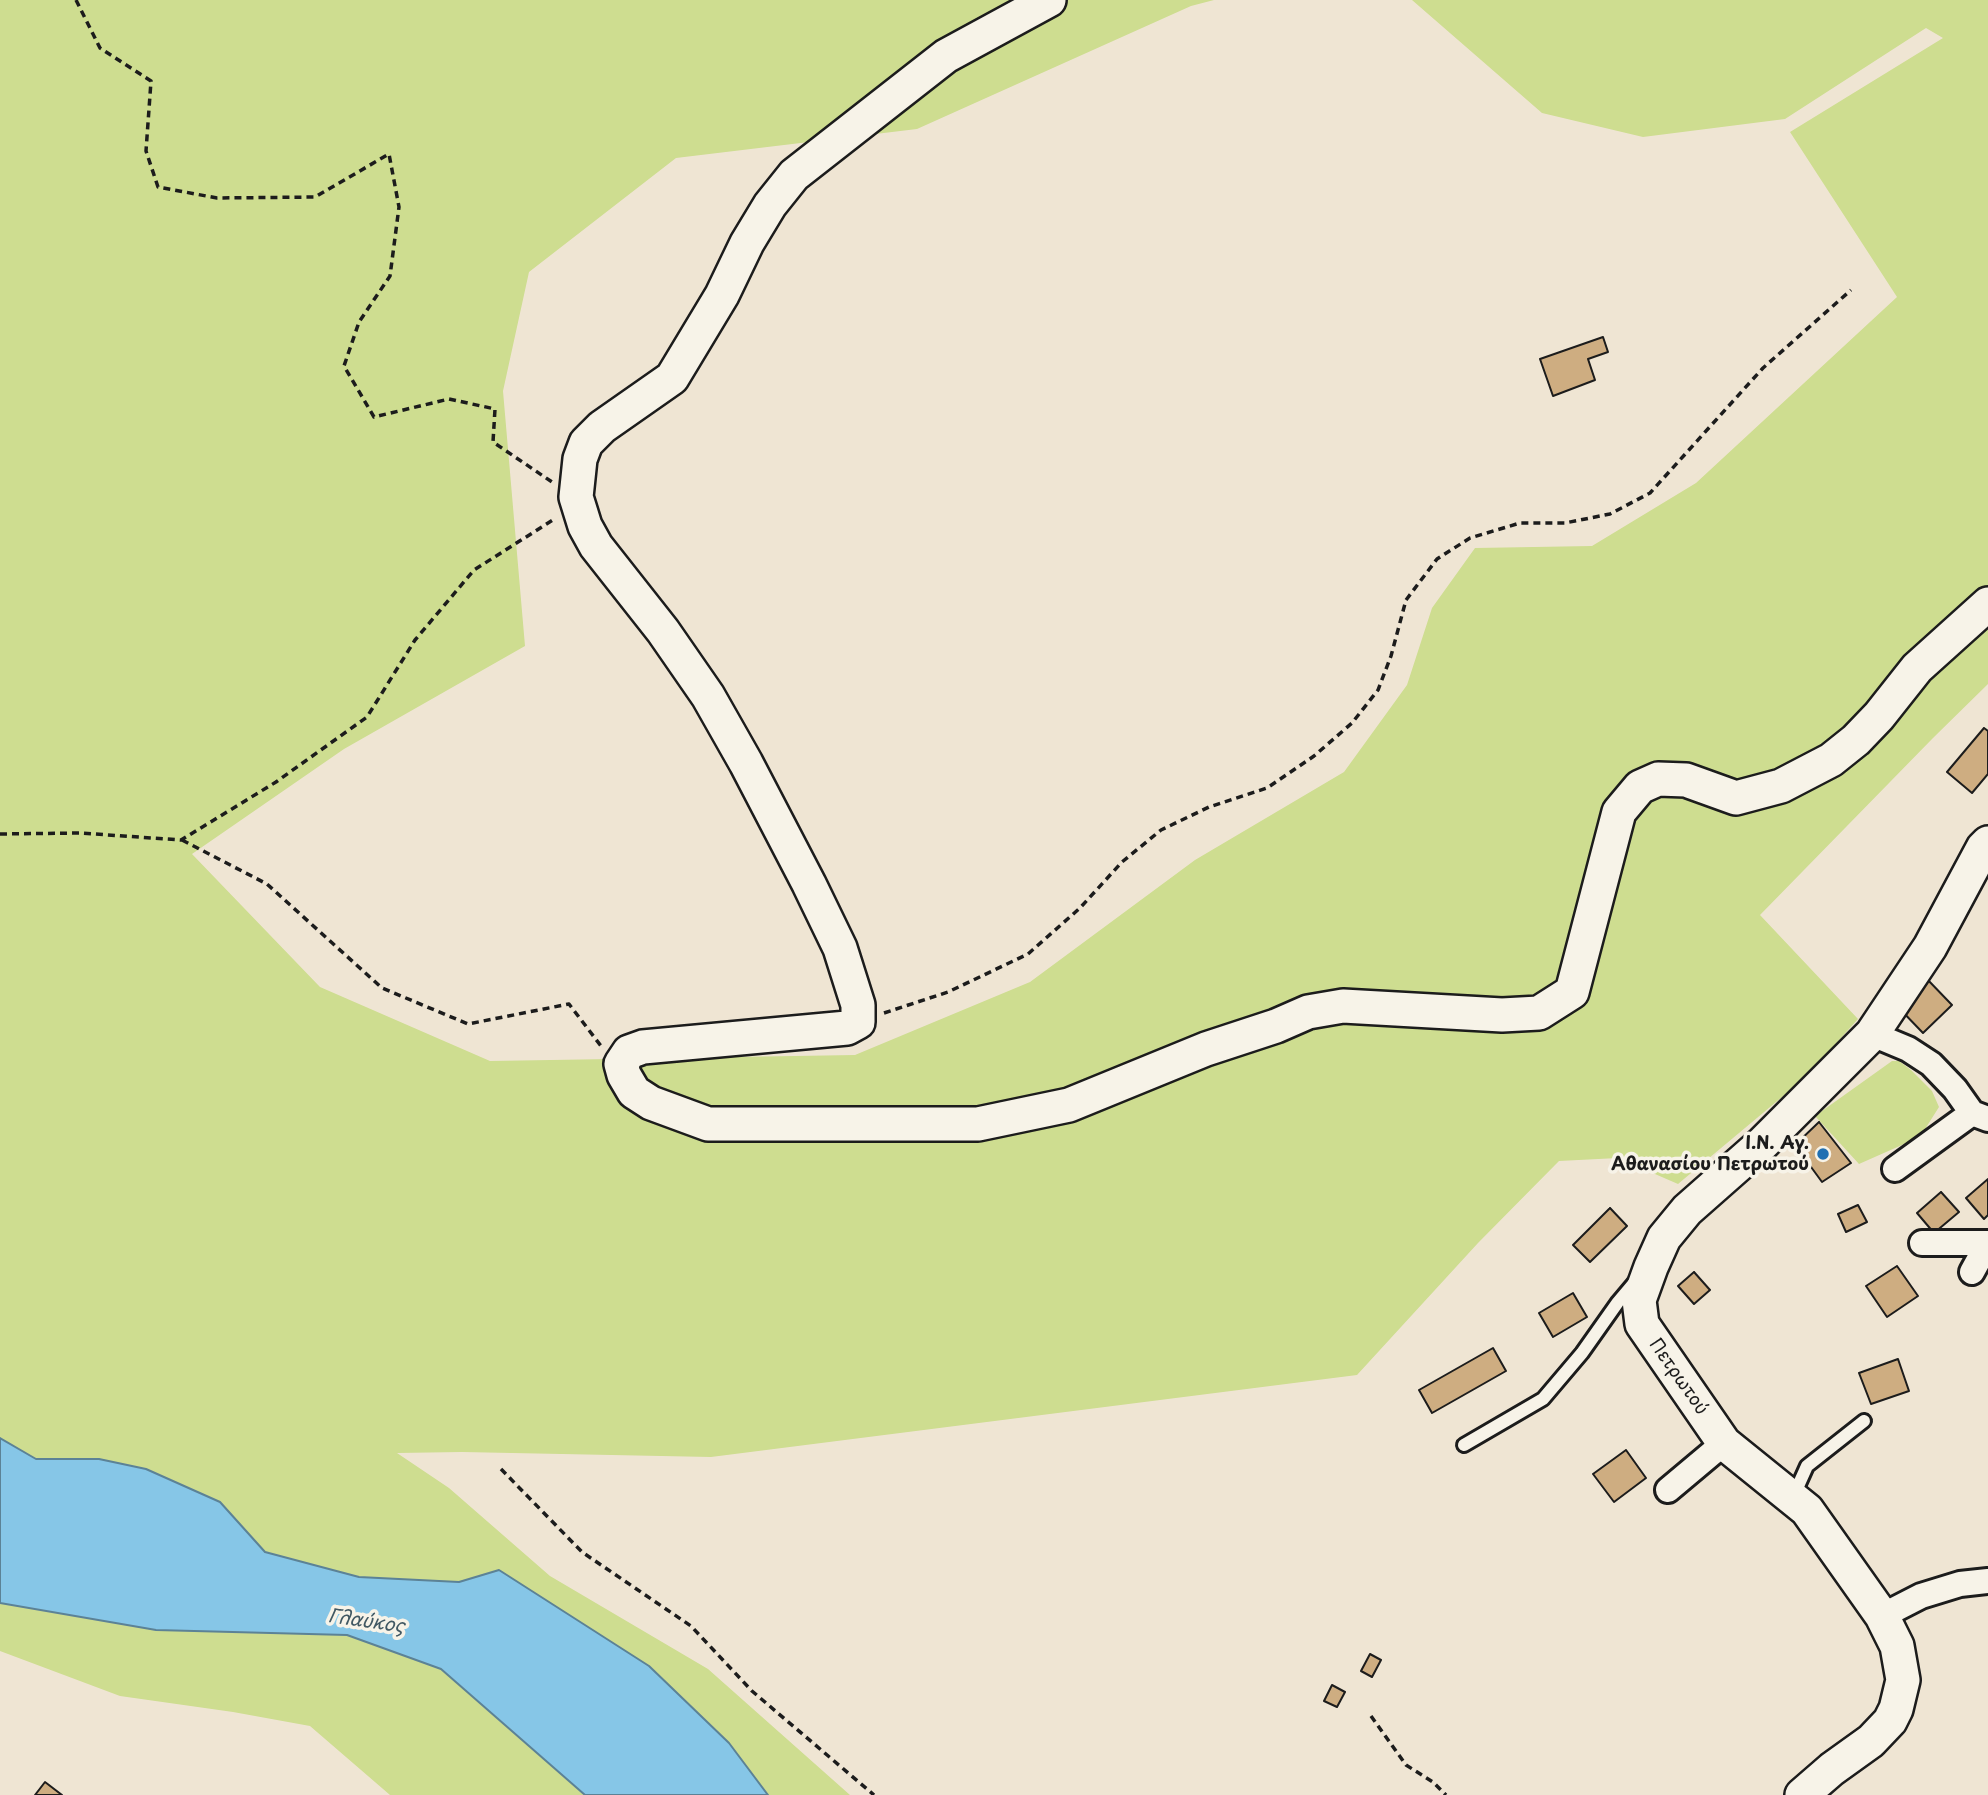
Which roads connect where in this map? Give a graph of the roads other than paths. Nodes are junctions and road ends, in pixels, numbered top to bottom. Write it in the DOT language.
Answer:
graph roads {
  1 [pos="1049,0"];
  2 [pos="1988,604"];
  3 [pos="1988,843"];
  4 [pos="1872,1034"];
  5 [pos="1980,1116"];
  6 [pos="1895,1169"];
  7 [pos="1922,1243"];
  8 [pos="1988,1243"];
  9 [pos="1653,1262"];
  10 [pos="1972,1272"];
  11 [pos="1864,1421"];
  12 [pos="1724,1443"];
  13 [pos="1464,1445"];
  14 [pos="1668,1490"];
  15 [pos="1793,1498"];
  16 [pos="1988,1581"];
  17 [pos="1882,1616"];
  18 [pos="1802,1795"];
  1 -- 2 [label="street"];
  3 -- 4 [label="street, Πετρωτού"];
  4 -- 5 [label="street"];
  4 -- 9 [label="street, Πετρωτού"];
  5 -- 6 [label="street"];
  7 -- 8 [label="street"];
  8 -- 10 [label="street"];
  9 -- 12 [label="street, Πετρωτού"];
  9 -- 13 [label="lane"];
  11 -- 15 [label="lane"];
  12 -- 14 [label="street"];
  12 -- 15 [label="street, Πετρωτού"];
  15 -- 17 [label="street, Πετρωτού"];
  16 -- 17 [label="street"];
  17 -- 18 [label="street, Πετρωτού"];
}
